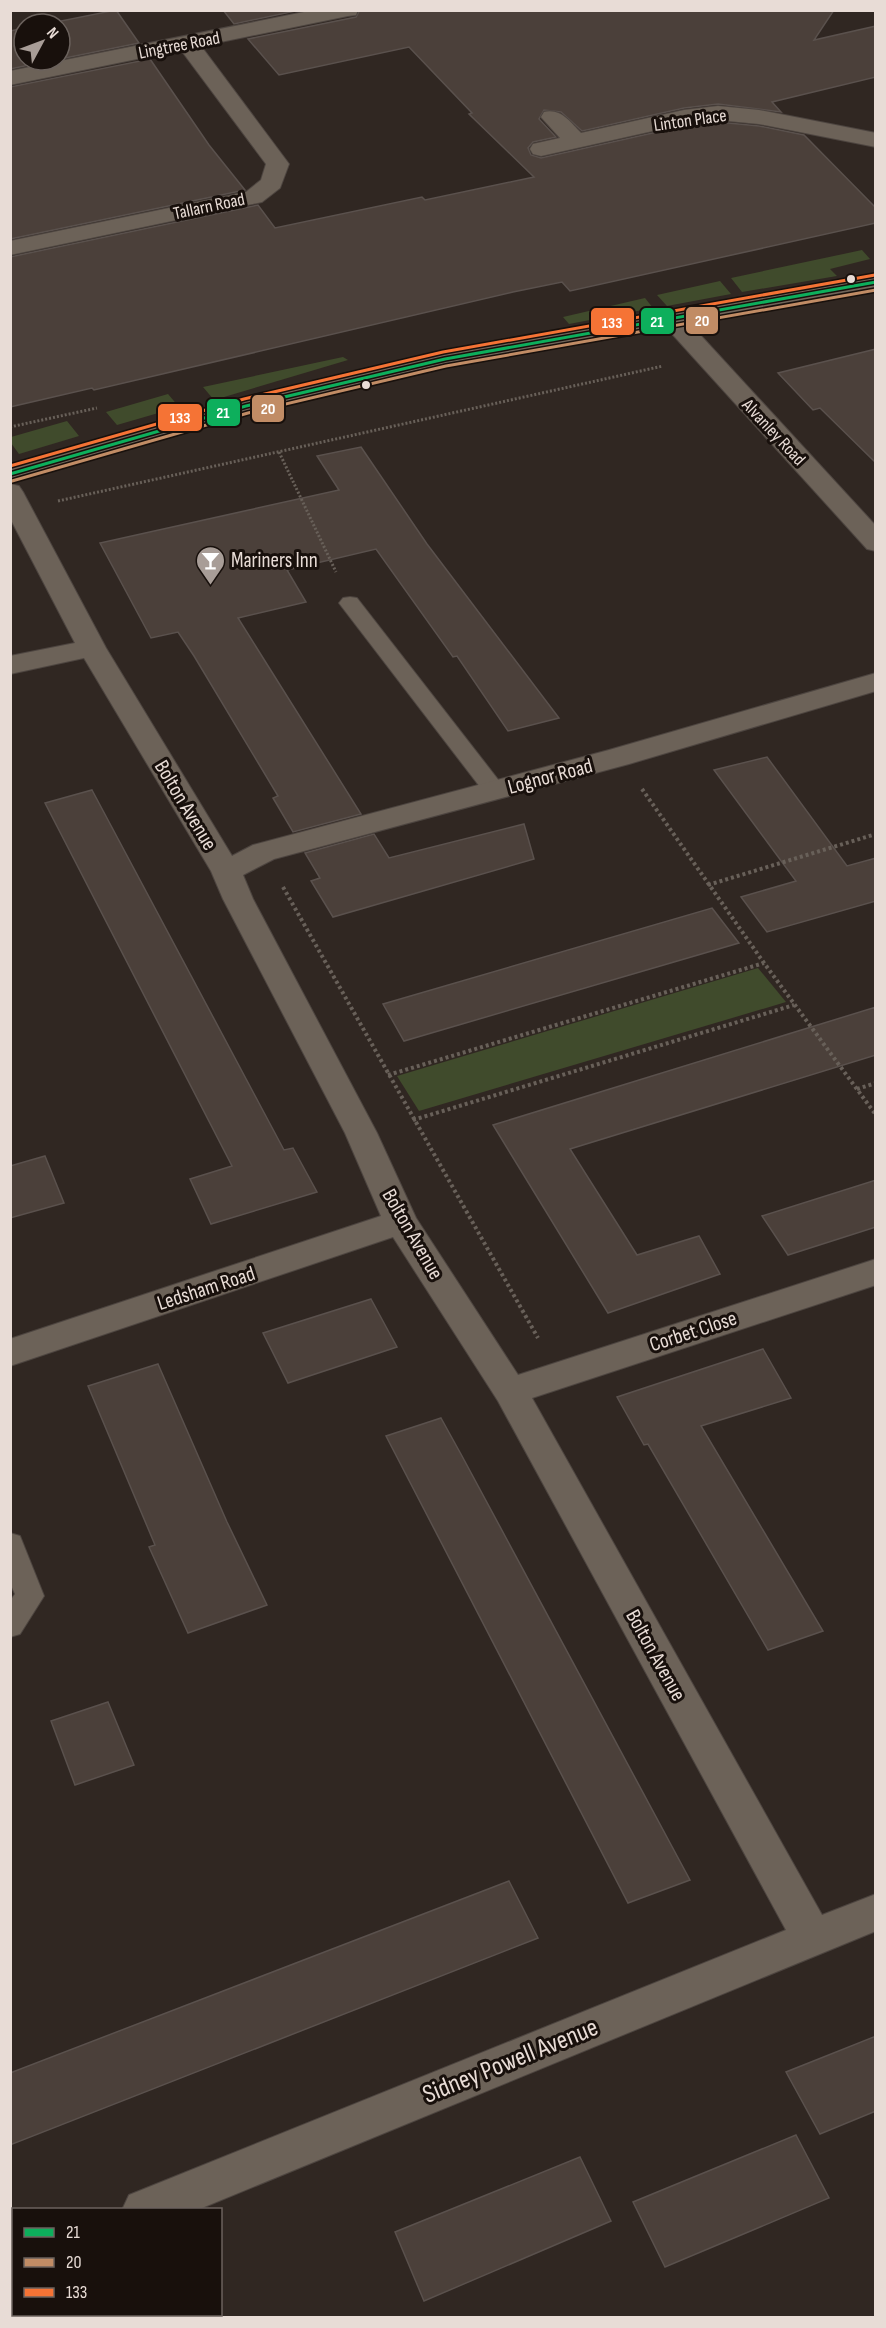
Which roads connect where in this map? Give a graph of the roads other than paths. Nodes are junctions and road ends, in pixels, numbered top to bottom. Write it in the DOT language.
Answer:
graph roads {
  1 [pos="348,10"];
  2 [pos="188,44"];
  3 [pos="10,78"];
  4 [pos="552,117"];
  5 [pos="576,140"];
  6 [pos="876,141"];
  7 [pos="541,149"];
  8 [pos="10,248"];
  9 [pos="876,282"];
  10 [pos="673,320"];
  11 [pos="10,474"];
  12 [pos="15,501"];
  13 [pos="875,543"];
  14 [pos="350,603"];
  15 [pos="92,648"];
  16 [pos="10,665"];
  17 [pos="876,682"];
  18 [pos="495,791"];
  19 [pos="226,871"];
  20 [pos="401,1222"];
  21 [pos="876,1272"];
  22 [pos="10,1353"];
  23 [pos="510,1391"];
  24 [pos="10,1545"];
  25 [pos="10,1625"];
  26 [pos="876,1912"];
  27 [pos="812,1937"];
  28 [pos="149,2208"];
  1 -- 2 [label="street, Lingtree Road"];
  2 -- 3 [label="street, Lingtree Road"];
  2 -- 8 [label="street, Tallarn Road"];
  4 -- 5 [label="street"];
  5 -- 6 [label="street, Linton Place"];
  5 -- 7 [label="street, Linton Place"];
  9 -- 10 [label="main road"];
  10 -- 11 [label="main road"];
  10 -- 13 [label="street, Alvanley Road"];
  12 -- 15 [label="street, Bolton Avenue"];
  14 -- 18 [label="lane"];
  15 -- 16 [label="street"];
  15 -- 19 [label="street, Bolton Avenue"];
  17 -- 18 [label="street, Lognor Road"];
  18 -- 19 [label="street, Lognor Road"];
  19 -- 20 [label="street, Bolton Avenue"];
  20 -- 22 [label="street, Ledsham Road"];
  20 -- 23 [label="street, Bolton Avenue"];
  21 -- 23 [label="street, Corbet Close"];
  23 -- 27 [label="street, Bolton Avenue"];
  24 -- 25 [label="lane"];
  26 -- 27 [label="street, Sidney Powell Avenue"];
  27 -- 28 [label="street, Sidney Powell Avenue"];
}
